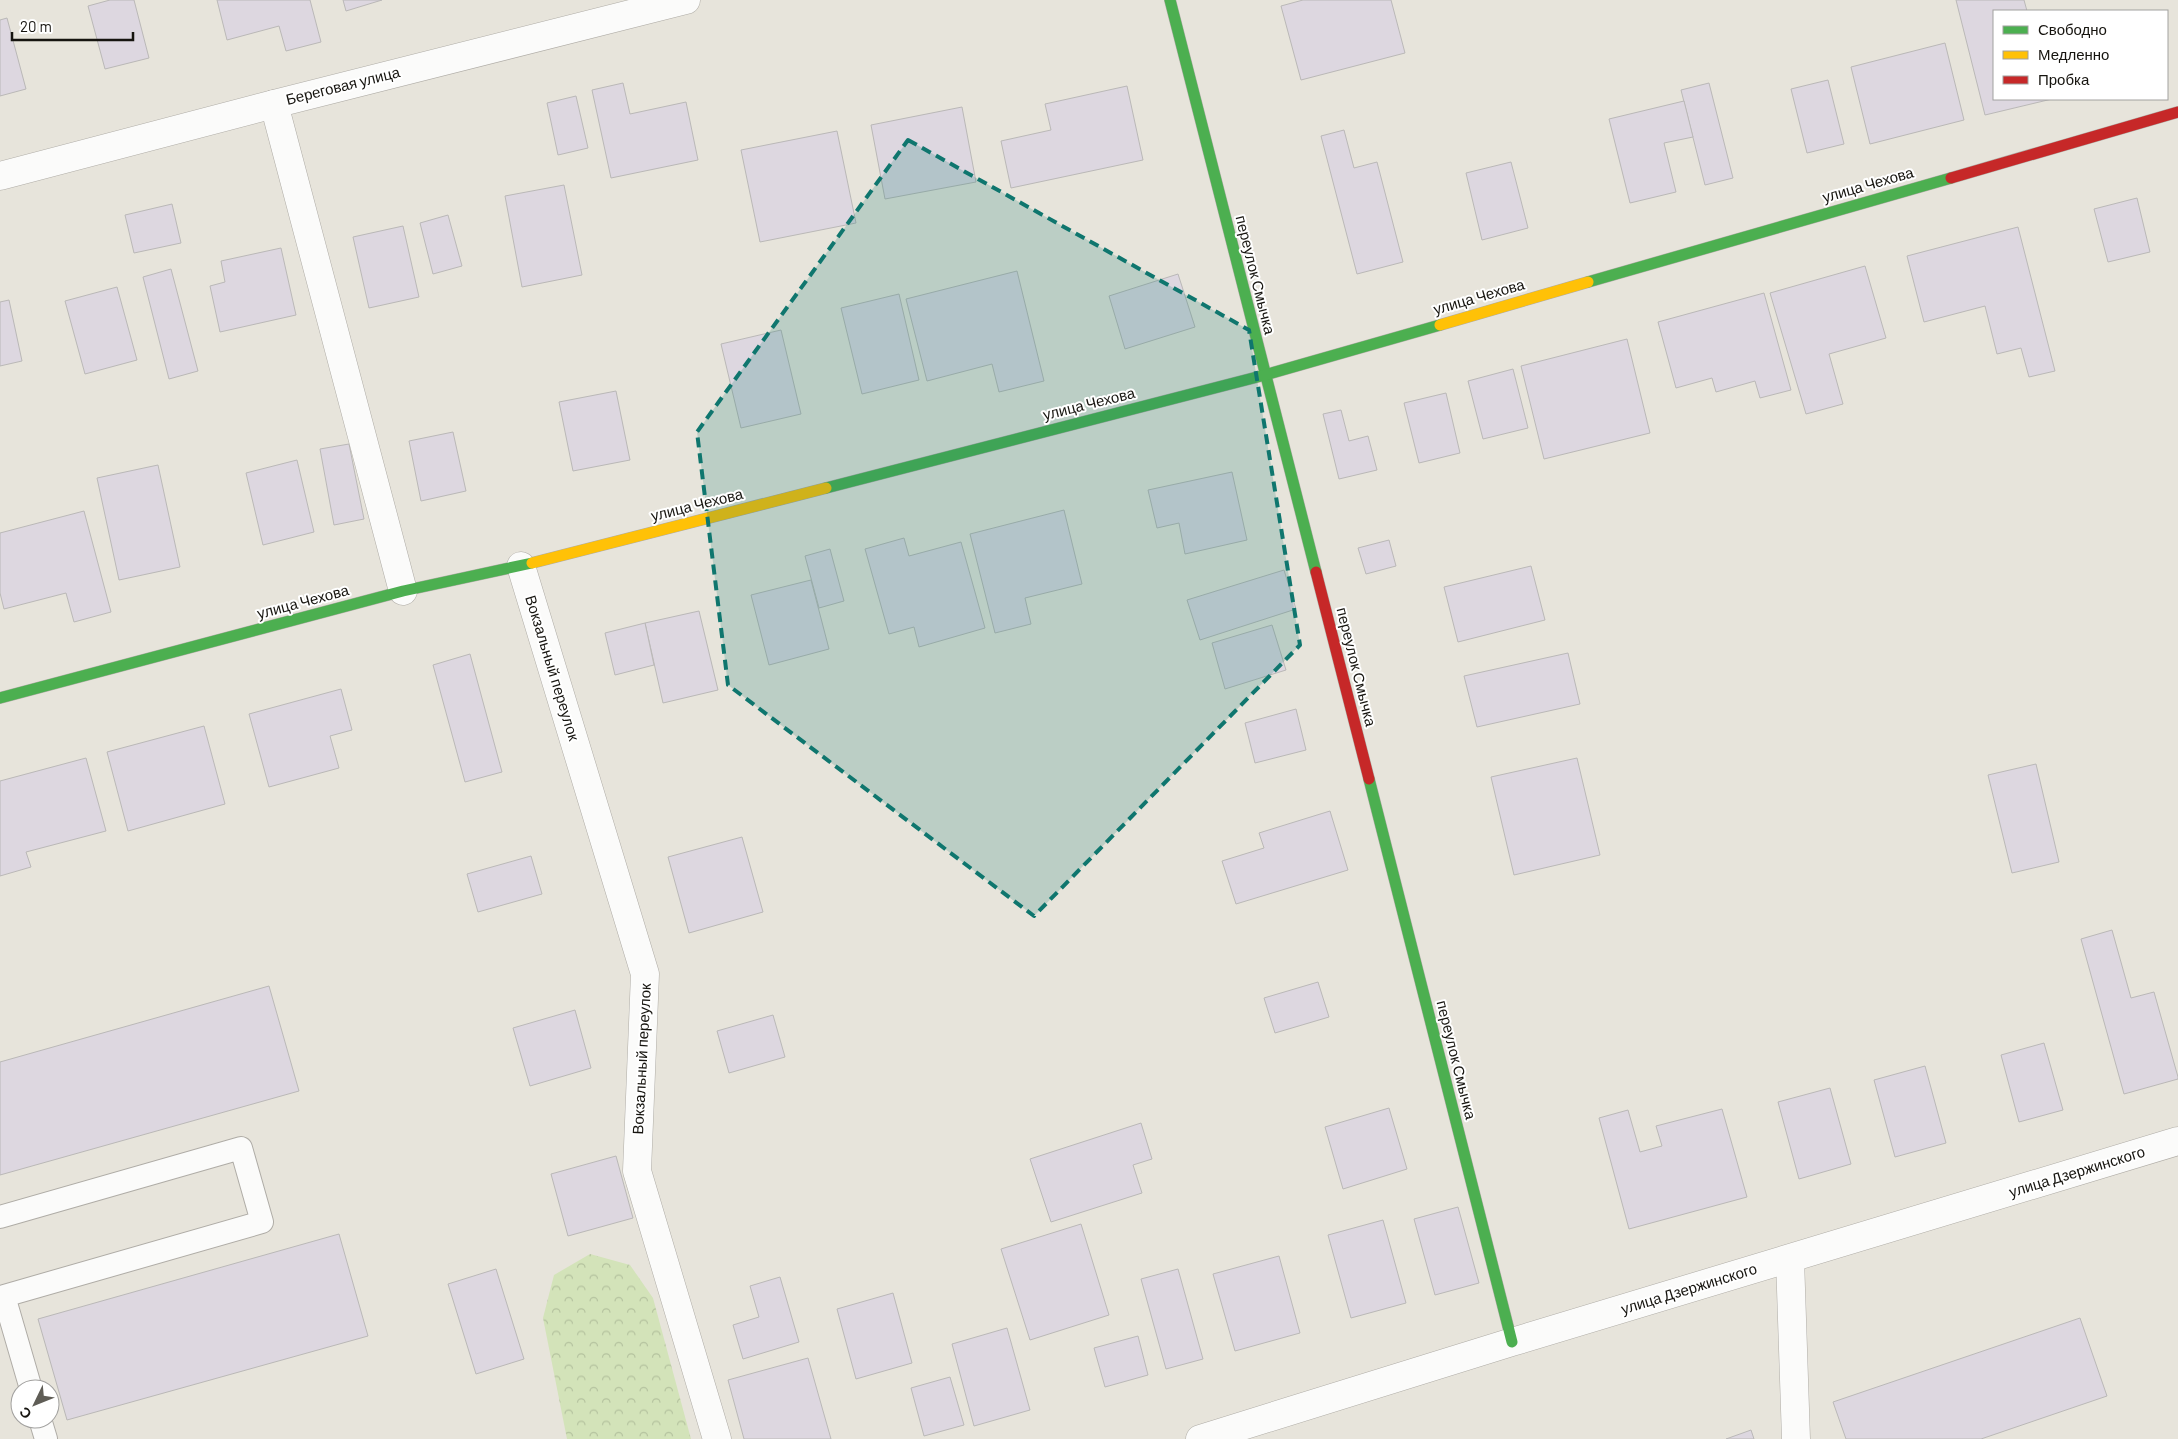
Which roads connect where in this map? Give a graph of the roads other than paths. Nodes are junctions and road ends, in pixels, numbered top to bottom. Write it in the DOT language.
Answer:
graph roads {
  1 [pos="686,0"];
  2 [pos="1170,0"];
  3 [pos="274,104"];
  4 [pos="2178,112"];
  5 [pos="0,176"];
  6 [pos="1266,375"];
  7 [pos="521,566"];
  8 [pos="403,591"];
  9 [pos="0,698"];
  10 [pos="2178,1141"];
  11 [pos="0,1217"];
  12 [pos="1790,1259"];
  13 [pos="2,1289"];
  14 [pos="1512,1342"];
  15 [pos="28,1379"];
  16 [pos="717,1439"];
  17 [pos="1200,1439"];
  18 [pos="1796,1439"];
  1 -- 3 [label="street, Береговая улица"];
  2 -- 6 [label="street, переулок Смычка"];
  3 -- 5 [label="street, Береговая улица"];
  3 -- 8 [label="street"];
  4 -- 6 [label="street, улица Чехова"];
  6 -- 7 [label="street, улица Чехова"];
  6 -- 14 [label="street, переулок Смычка"];
  7 -- 8 [label="street, улица Чехова"];
  7 -- 16 [label="street, Вокзальный переулок"];
  8 -- 9 [label="street, улица Чехова"];
  10 -- 12 [label="street, улица Дзержинского"];
  11 -- 13 [label="lane"];
  12 -- 14 [label="street, улица Дзержинского"];
  12 -- 18 [label="street"];
  13 -- 15 [label="lane"];
  14 -- 17 [label="street, улица Дзержинского"];
}
